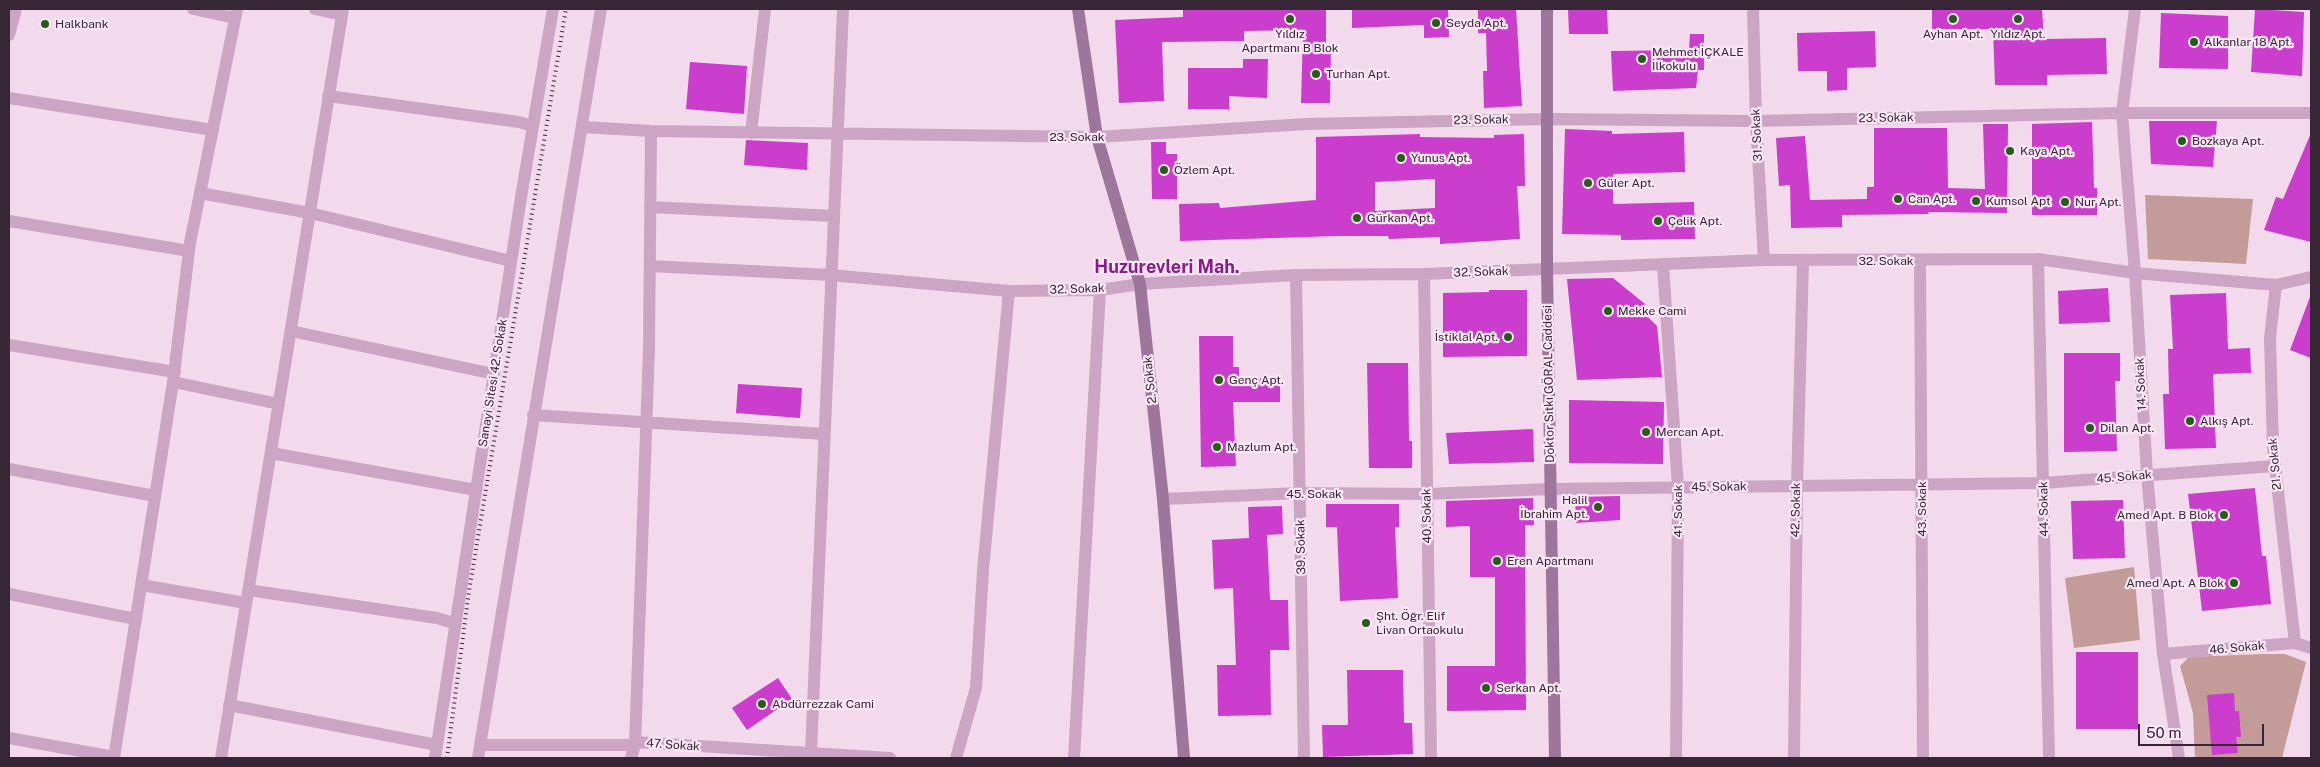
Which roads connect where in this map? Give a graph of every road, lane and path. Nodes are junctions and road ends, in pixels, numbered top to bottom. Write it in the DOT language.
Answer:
graph roads {
  1 [pos="16,9"];
  2 [pos="193,9"];
  3 [pos="315,9"];
  4 [pos="553,9"];
  5 [pos="601,9"];
  6 [pos="765,9"];
  7 [pos="843,9"];
  8 [pos="1078,9"];
  9 [pos="1546,9"];
  10 [pos="1753,9"];
  11 [pos="2135,9"];
  12 [pos="342,12"];
  13 [pos="236,13"];
  14 [pos="9,35"];
  15 [pos="328,96"];
  16 [pos="9,98"];
  17 [pos="2122,112"];
  18 [pos="2311,113"];
  19 [pos="1547,118"];
  20 [pos="1756,121"];
  21 [pos="533,126"];
  22 [pos="582,126"];
  23 [pos="213,130"];
  24 [pos="651,131"];
  25 [pos="751,133"];
  26 [pos="838,134"];
  27 [pos="1097,137"];
  28 [pos="200,194"];
  29 [pos="650,208"];
  30 [pos="310,213"];
  31 [pos="834,216"];
  32 [pos="9,221"];
  33 [pos="189,251"];
  34 [pos="2038,259"];
  35 [pos="1764,260"];
  36 [pos="1920,260"];
  37 [pos="511,261"];
  38 [pos="1802,261"];
  39 [pos="1663,265"];
  40 [pos="650,266"];
  41 [pos="1547,269"];
  42 [pos="2135,273"];
  43 [pos="1424,274"];
  44 [pos="830,275"];
  45 [pos="1296,275"];
  46 [pos="2311,277"];
  47 [pos="1140,284"];
  48 [pos="2276,285"];
  49 [pos="1100,290"];
  50 [pos="1009,291"];
  51 [pos="290,331"];
  52 [pos="9,345"];
  53 [pos="494,374"];
  54 [pos="174,377"];
  55 [pos="278,404"];
  56 [pos="534,415"];
  57 [pos="646,422"];
  58 [pos="824,434"];
  59 [pos="271,453"];
  60 [pos="2275,466"];
  61 [pos="9,469"];
  62 [pos="2146,474"];
  63 [pos="2044,483"];
  64 [pos="1922,485"];
  65 [pos="1797,486"];
  66 [pos="1678,487"];
  67 [pos="1552,489"];
  68 [pos="476,490"];
  69 [pos="1300,493"];
  70 [pos="1427,494"];
  71 [pos="155,496"];
  72 [pos="1163,499"];
  73 [pos="141,585"];
  74 [pos="248,590"];
  75 [pos="9,594"];
  76 [pos="246,603"];
  77 [pos="136,619"];
  78 [pos="456,624"];
  79 [pos="2295,643"];
  80 [pos="2311,648"];
  81 [pos="2163,654"];
  82 [pos="230,705"];
  83 [pos="9,738"];
  84 [pos="635,743"];
  85 [pos="480,744"];
  86 [pos="436,752"];
  87 [pos="811,752"];
  88 [pos="752,754"];
  89 [pos="835,756"];
  90 [pos="114,757"];
  91 [pos="221,758"];
  92 [pos="478,758"];
  93 [pos="631,758"];
  94 [pos="890,758"];
  95 [pos="956,758"];
  96 [pos="1074,758"];
  97 [pos="1184,758"];
  98 [pos="1304,758"];
  99 [pos="1430,758"];
  100 [pos="1555,758"];
  101 [pos="1676,758"];
  102 [pos="1794,758"];
  103 [pos="1923,758"];
  104 [pos="2049,758"];
  105 [pos="2179,758"];
  1 -- 14 [label="street"];
  2 -- 13 [label="street"];
  3 -- 12 [label="street"];
  4 -- 21 [label="street, Sanayi Sitesi 42. Sokak"];
  5 -- 22 [label="street"];
  6 -- 25 [label="street"];
  7 -- 26 [label="street"];
  8 -- 27 [label="street, 2. Sokak"];
  9 -- 19 [label="street, Doktor Sıtkı GÖRAL Caddesi"];
  10 -- 20 [label="street, 31. Sokak"];
  11 -- 17 [label="street, 14. Sokak"];
  12 -- 15 [label="street"];
  13 -- 23 [label="street"];
  15 -- 21 [label="street"];
  15 -- 30 [label="street"];
  16 -- 23 [label="street"];
  17 -- 18 [label="street, 23. Sokak"];
  17 -- 20 [label="street, 23. Sokak"];
  17 -- 42 [label="street, 14. Sokak"];
  19 -- 20 [label="street, 23. Sokak"];
  19 -- 27 [label="street, 23. Sokak"];
  19 -- 41 [label="street, Doktor Sıtkı GÖRAL Caddesi"];
  20 -- 35 [label="street, 31. Sokak"];
  21 -- 37 [label="street, Sanayi Sitesi 42. Sokak"];
  22 -- 24 [label="street, 23. Sokak"];
  22 -- 56 [label="street"];
  23 -- 28 [label="street"];
  24 -- 25 [label="street, 23. Sokak"];
  24 -- 29 [label="street"];
  25 -- 26 [label="street, 23. Sokak"];
  26 -- 27 [label="street, 23. Sokak"];
  26 -- 31 [label="street"];
  27 -- 47 [label="street, 2. Sokak"];
  28 -- 30 [label="street"];
  28 -- 33 [label="street"];
  29 -- 31 [label="street"];
  29 -- 40 [label="street"];
  30 -- 37 [label="street"];
  30 -- 51 [label="street"];
  31 -- 44 [label="street"];
  32 -- 33 [label="street"];
  33 -- 54 [label="street"];
  34 -- 36 [label="street, 32. Sokak"];
  34 -- 42 [label="street, 32. Sokak"];
  34 -- 63 [label="street, 44. Sokak"];
  35 -- 38 [label="street, 32. Sokak"];
  35 -- 39 [label="street, 32. Sokak"];
  36 -- 38 [label="street, 32. Sokak"];
  36 -- 64 [label="street, 43. Sokak"];
  37 -- 53 [label="street, Sanayi Sitesi 42. Sokak"];
  38 -- 65 [label="street, 42. Sokak"];
  39 -- 41 [label="street, 32. Sokak"];
  39 -- 66 [label="street, 41. Sokak"];
  40 -- 44 [label="street, 32. Sokak"];
  40 -- 57 [label="street"];
  41 -- 43 [label="street, 32. Sokak"];
  41 -- 67 [label="street, Doktor Sıtkı GÖRAL Caddesi"];
  42 -- 48 [label="street, 32. Sokak"];
  42 -- 62 [label="street, 14. Sokak"];
  43 -- 45 [label="street, 32. Sokak"];
  43 -- 70 [label="street, 40. Sokak"];
  44 -- 50 [label="street, 32. Sokak"];
  44 -- 58 [label="street"];
  45 -- 47 [label="street, 32. Sokak"];
  45 -- 69 [label="street, 39. Sokak"];
  46 -- 48 [label="street, 32. Sokak"];
  47 -- 49 [label="street, 32. Sokak"];
  47 -- 72 [label="street, 2. Sokak"];
  48 -- 60 [label="street, 21. Sokak"];
  49 -- 50 [label="street, 32. Sokak"];
  49 -- 96 [label="street"];
  50 -- 95 [label="street"];
  51 -- 53 [label="street"];
  51 -- 55 [label="street"];
  52 -- 54 [label="street"];
  53 -- 68 [label="street, Sanayi Sitesi 42. Sokak"];
  54 -- 55 [label="street"];
  54 -- 71 [label="street"];
  55 -- 59 [label="street"];
  56 -- 57 [label="street"];
  56 -- 85 [label="street"];
  57 -- 58 [label="street"];
  57 -- 84 [label="street"];
  58 -- 87 [label="street"];
  59 -- 68 [label="street"];
  59 -- 74 [label="street"];
  60 -- 62 [label="street, 45. Sokak"];
  60 -- 79 [label="street, 21. Sokak"];
  61 -- 71 [label="street"];
  62 -- 63 [label="street, 45. Sokak"];
  62 -- 81 [label="street, 14. Sokak"];
  63 -- 64 [label="street, 45. Sokak"];
  63 -- 104 [label="street, 44. Sokak"];
  64 -- 65 [label="street, 45. Sokak"];
  64 -- 103 [label="street, 43. Sokak"];
  65 -- 66 [label="street, 45. Sokak"];
  65 -- 102 [label="street, 42. Sokak"];
  66 -- 67 [label="street, 45. Sokak"];
  66 -- 101 [label="street, 41. Sokak"];
  67 -- 70 [label="street, 45. Sokak"];
  67 -- 100 [label="street, Doktor Sıtkı GÖRAL Caddesi"];
  68 -- 78 [label="street, Sanayi Sitesi 42. Sokak"];
  69 -- 70 [label="street, 45. Sokak"];
  69 -- 72 [label="street, 45. Sokak"];
  69 -- 98 [label="street, 39. Sokak"];
  70 -- 99 [label="street, 40. Sokak"];
  71 -- 73 [label="street"];
  72 -- 97 [label="street, 2. Sokak"];
  73 -- 76 [label="street"];
  73 -- 77 [label="street"];
  74 -- 76 [label="street"];
  74 -- 78 [label="street"];
  75 -- 77 [label="street"];
  76 -- 82 [label="street"];
  77 -- 90 [label="street"];
  78 -- 86 [label="street, Sanayi Sitesi 42. Sokak"];
  79 -- 80 [label="street, 46. Sokak"];
  79 -- 81 [label="street, 46. Sokak"];
  81 -- 105 [label="street, 14. Sokak"];
  82 -- 86 [label="street"];
  82 -- 91 [label="street"];
  83 -- 90 [label="street"];
  84 -- 85 [label="street, 47. Sokak"];
  84 -- 88 [label="street, 47. Sokak"];
  84 -- 93 [label="street"];
  85 -- 92 [label="street"];
  87 -- 88 [label="street, 47. Sokak"];
  87 -- 89 [label="street, 47. Sokak"];
  89 -- 94 [label="street, 47. Sokak"];
}
